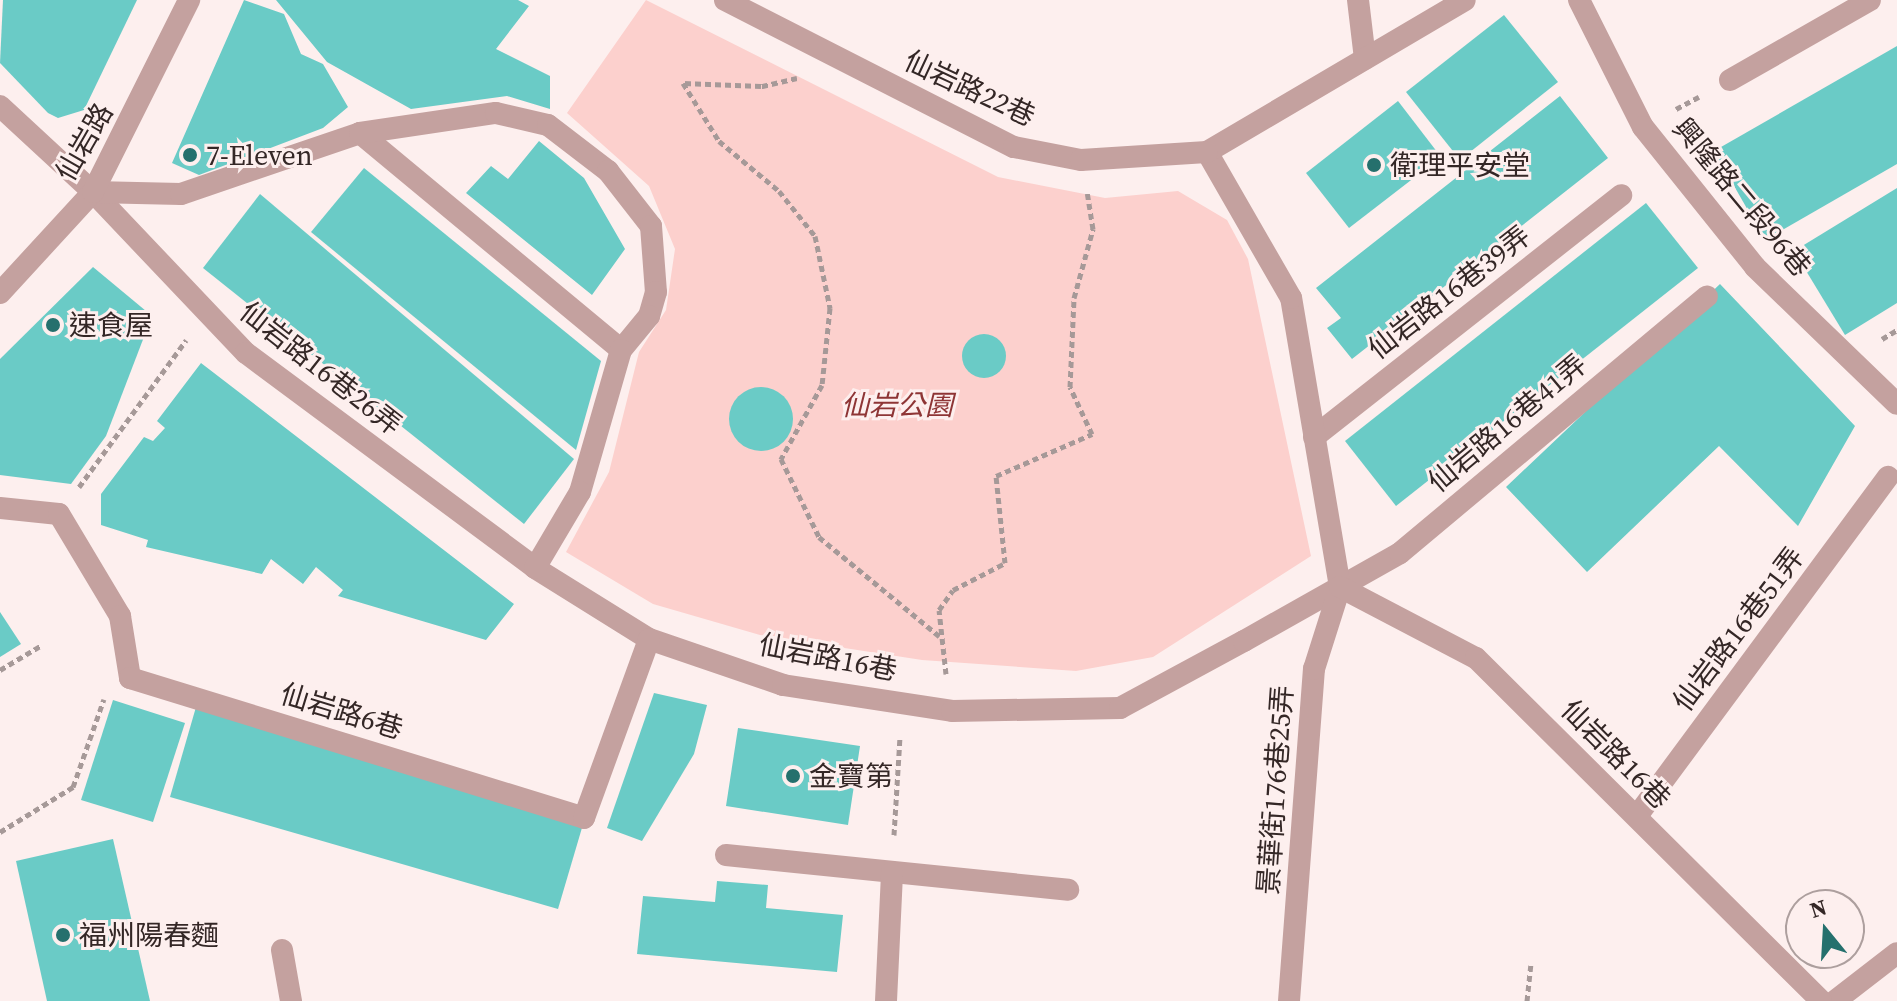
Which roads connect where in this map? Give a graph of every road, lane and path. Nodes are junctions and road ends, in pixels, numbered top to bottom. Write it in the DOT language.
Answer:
graph roads {
  1 [pos="189,0"];
  2 [pos="725,0"];
  3 [pos="1358,0"];
  4 [pos="1465,0"];
  5 [pos="1579,0"];
  6 [pos="1870,0"];
  7 [pos="1365,59"];
  8 [pos="853,65"];
  9 [pos="1730,80"];
  10 [pos="0,106"];
  11 [pos="1643,127"];
  12 [pos="360,133"];
  13 [pos="1207,152"];
  14 [pos="1081,160"];
  15 [pos="93,192"];
  16 [pos="1621,195"];
  17 [pos="0,293"];
  18 [pos="1707,296"];
  19 [pos="206,313"];
  20 [pos="621,350"];
  21 [pos="1897,404"];
  22 [pos="1314,437"];
  23 [pos="1888,477"];
  24 [pos="0,508"];
  25 [pos="59,514"];
  26 [pos="535,568"];
  27 [pos="1340,587"];
  28 [pos="939,636"];
  29 [pos="649,639"];
  30 [pos="42,645"];
  31 [pos="0,670"];
  32 [pos="130,678"];
  33 [pos="901,703"];
  34 [pos="952,711"];
  35 [pos="1637,816"];
  36 [pos="0,832"];
  37 [pos="726,855"];
  38 [pos="892,872"];
  39 [pos="1068,890"];
  40 [pos="282,950"];
  41 [pos="1897,953"];
  42 [pos="1531,965"];
  43 [pos="291,1001"];
  44 [pos="886,1001"];
  45 [pos="1289,1001"];
  46 [pos="1527,1001"];
  47 [pos="1821,1001"];
  48 [pos="1835,1001"];
  1 -- 15 [label="street, 仙岩路"];
  2 -- 8 [label="street, 仙岩路22巷"];
  3 -- 7 [label="street"];
  4 -- 7 [label="street"];
  5 -- 11 [label="street, 興隆路二段96巷"];
  6 -- 9 [label="street"];
  7 -- 13 [label="street"];
  8 -- 14 [label="street, 仙岩路22巷"];
  8 -- 28 [label="path"];
  9 -- 11 [label="path"];
  10 -- 15 [label="street, 仙岩路16巷26弄"];
  11 -- 21 [label="street, 興隆路二段96巷"];
  12 -- 15 [label="street"];
  12 -- 20 [label="street"];
  12 -- 20 [label="street"];
  13 -- 14 [label="street, 仙岩路22巷"];
  13 -- 22 [label="street"];
  14 -- 28 [label="path"];
  15 -- 17 [label="street, 仙岩路"];
  15 -- 19 [label="street, 仙岩路16巷26弄"];
  16 -- 22 [label="street, 仙岩路16巷39弄"];
  18 -- 27 [label="street, 仙岩路16巷41弄"];
  19 -- 25 [label="path"];
  19 -- 26 [label="street, 仙岩路16巷26弄"];
  20 -- 26 [label="street"];
  22 -- 27 [label="street"];
  23 -- 35 [label="street, 仙岩路16巷51弄"];
  24 -- 25 [label="street"];
  25 -- 32 [label="street"];
  26 -- 29 [label="street, 仙岩路16巷"];
  27 -- 34 [label="street, 仙岩路16巷"];
  27 -- 35 [label="street, 仙岩路16巷"];
  27 -- 45 [label="street, 景華街176巷25弄"];
  28 -- 34 [label="path"];
  29 -- 32 [label="street, 仙岩路6巷"];
  29 -- 33 [label="street, 仙岩路16巷"];
  30 -- 31 [label="path"];
  32 -- 36 [label="path"];
  33 -- 34 [label="street, 仙岩路16巷"];
  33 -- 38 [label="path"];
  35 -- 47 [label="street, 仙岩路16巷"];
  37 -- 38 [label="street"];
  38 -- 39 [label="street"];
  38 -- 44 [label="street"];
  40 -- 43 [label="street"];
  41 -- 48 [label="street"];
  42 -- 46 [label="path"];
}
